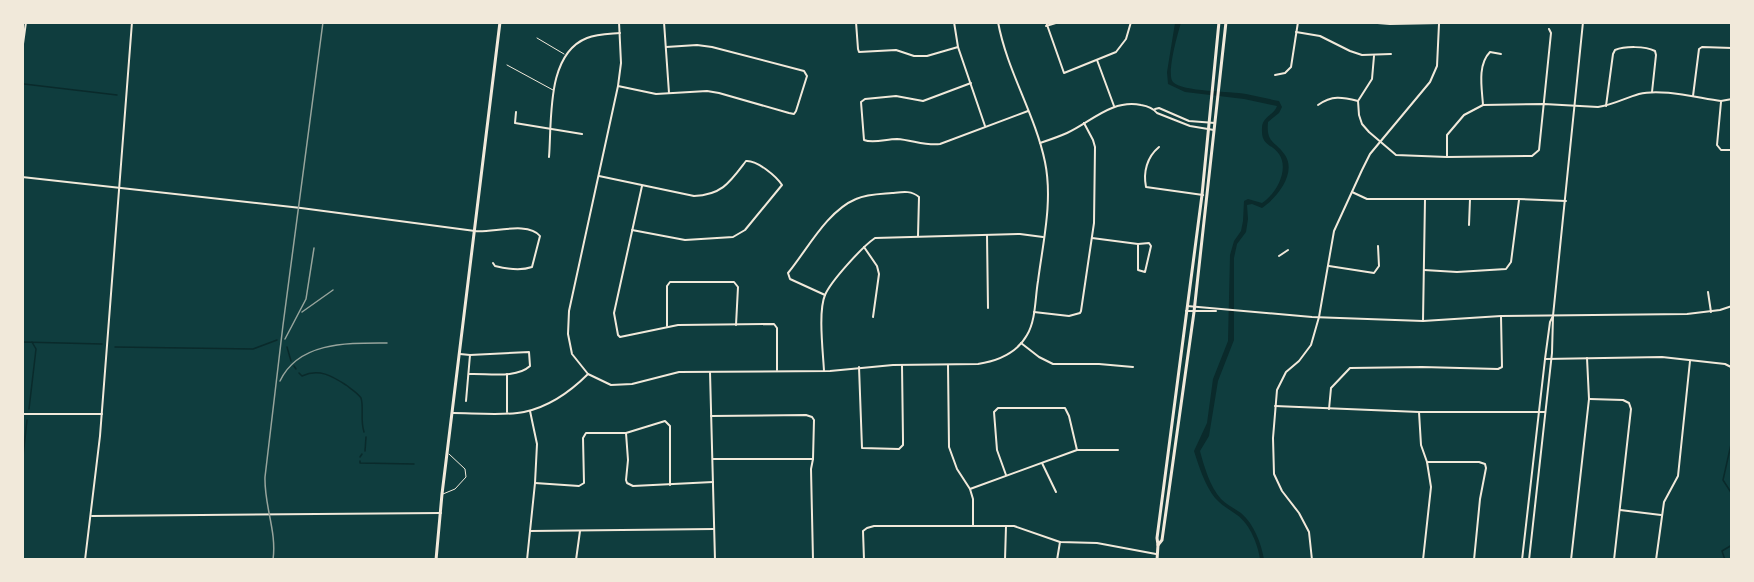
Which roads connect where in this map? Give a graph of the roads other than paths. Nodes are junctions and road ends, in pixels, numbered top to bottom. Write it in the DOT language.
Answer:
graph roads {
  1 [pos="26,22"];
  2 [pos="132,22"];
  3 [pos="500,22"];
  4 [pos="619,22"];
  5 [pos="664,22"];
  6 [pos="856,22"];
  7 [pos="954,22"];
  8 [pos="998,22"];
  9 [pos="1059,22"];
  10 [pos="1131,22"];
  11 [pos="1219,22"];
  12 [pos="1226,22"];
  13 [pos="1298,22"];
  14 [pos="1365,22"];
  15 [pos="1492,22"];
  16 [pos="1583,22"];
  17 [pos="1439,23"];
  18 [pos="1046,24"];
  19 [pos="1549,29"];
  20 [pos="1296,32"];
  21 [pos="620,33"];
  22 [pos="537,38"];
  23 [pos="666,47"];
  24 [pos="958,47"];
  25 [pos="1731,48"];
  26 [pos="22,51"];
  27 [pos="1390,54"];
  28 [pos="1501,54"];
  29 [pos="566,55"];
  30 [pos="1374,56"];
  31 [pos="1097,60"];
  32 [pos="507,65"];
  33 [pos="1275,75"];
  34 [pos="971,83"];
  35 [pos="618,86"];
  36 [pos="555,91"];
  37 [pos="1652,92"];
  38 [pos="669,93"];
  39 [pos="1693,96"];
  40 [pos="1731,99"];
  41 [pos="1720,101"];
  42 [pos="1358,102"];
  43 [pos="1544,104"];
  44 [pos="1318,105"];
  45 [pos="1483,105"];
  46 [pos="1114,106"];
  47 [pos="1573,106"];
  48 [pos="1606,106"];
  49 [pos="1155,110"];
  50 [pos="1028,111"];
  51 [pos="516,112"];
  52 [pos="1084,123"];
  53 [pos="1209,123"];
  54 [pos="1215,123"];
  55 [pos="986,126"];
  56 [pos="551,129"];
  57 [pos="1208,129"];
  58 [pos="1214,130"];
  59 [pos="582,134"];
  60 [pos="1380,142"];
  61 [pos="1040,143"];
  62 [pos="1159,147"];
  63 [pos="1731,150"];
  64 [pos="549,157"];
  65 [pos="1447,157"];
  66 [pos="599,176"];
  67 [pos="22,177"];
  68 [pos="642,186"];
  69 [pos="120,189"];
  70 [pos="1352,192"];
  71 [pos="1202,195"];
  72 [pos="1207,196"];
  73 [pos="1425,199"];
  74 [pos="1470,199"];
  75 [pos="1519,199"];
  76 [pos="1566,201"];
  77 [pos="1469,225"];
  78 [pos="632,230"];
  79 [pos="475,231"];
  80 [pos="987,235"];
  81 [pos="918,236"];
  82 [pos="1043,237"];
  83 [pos="1092,238"];
  84 [pos="1138,243"];
  85 [pos="864,246"];
  86 [pos="1378,246"];
  87 [pos="1288,250"];
  88 [pos="1280,256"];
  89 [pos="493,263"];
  90 [pos="1329,266"];
  91 [pos="1424,270"];
  92 [pos="1708,292"];
  93 [pos="825,295"];
  94 [pos="1731,306"];
  95 [pos="988,308"];
  96 [pos="1186,309"];
  97 [pos="1194,309"];
  98 [pos="1034,312"];
  99 [pos="1711,312"];
  100 [pos="1501,316"];
  101 [pos="1553,316"];
  102 [pos="873,317"];
  103 [pos="1319,317"];
  104 [pos="1423,321"];
  105 [pos="736,325"];
  106 [pos="667,327"];
  107 [pos="1021,343"];
  108 [pos="460,354"];
  109 [pos="470,355"];
  110 [pos="1587,358"];
  111 [pos="1545,359"];
  112 [pos="1552,359"];
  113 [pos="1690,361"];
  114 [pos="902,365"];
  115 [pos="948,365"];
  116 [pos="860,367"];
  117 [pos="1133,367"];
  118 [pos="1731,367"];
  119 [pos="777,370"];
  120 [pos="824,371"];
  121 [pos="710,372"];
  122 [pos="469,374"];
  123 [pos="507,374"];
  124 [pos="588,374"];
  125 [pos="1589,399"];
  126 [pos="466,401"];
  127 [pos="1275,406"];
  128 [pos="1329,409"];
  129 [pos="530,411"];
  130 [pos="1539,411"];
  131 [pos="507,412"];
  132 [pos="1419,412"];
  133 [pos="1545,412"];
  134 [pos="452,413"];
  135 [pos="22,414"];
  136 [pos="102,414"];
  137 [pos="711,416"];
  138 [pos="626,433"];
  139 [pos="1077,450"];
  140 [pos="1118,450"];
  141 [pos="447,453"];
  142 [pos="713,459"];
  143 [pos="813,459"];
  144 [pos="1427,462"];
  145 [pos="1042,463"];
  146 [pos="1006,475"];
  147 [pos="713,482"];
  148 [pos="535,483"];
  149 [pos="670,485"];
  150 [pos="970,489"];
  151 [pos="1056,492"];
  152 [pos="442,494"];
  153 [pos="1620,510"];
  154 [pos="441,513"];
  155 [pos="1661,515"];
  156 [pos="92,516"];
  157 [pos="973,525"];
  158 [pos="1006,525"];
  159 [pos="714,529"];
  160 [pos="530,531"];
  161 [pos="580,531"];
  162 [pos="1060,542"];
  163 [pos="1158,545"];
  164 [pos="1157,554"];
  165 [pos="85,560"];
  166 [pos="436,560"];
  167 [pos="527,560"];
  168 [pos="576,560"];
  169 [pos="715,560"];
  170 [pos="813,560"];
  171 [pos="864,560"];
  172 [pos="1005,560"];
  173 [pos="1057,560"];
  174 [pos="1157,560"];
  175 [pos="1312,560"];
  176 [pos="1423,560"];
  177 [pos="1474,560"];
  178 [pos="1522,560"];
  179 [pos="1529,560"];
  180 [pos="1571,560"];
  181 [pos="1614,560"];
  182 [pos="1656,560"];
  1 -- 26 [label="street"];
  2 -- 69 [label="street"];
  3 -- 79 [label="main road"];
  4 -- 21 [label="street"];
  5 -- 23 [label="street"];
  6 -- 24 [label="street"];
  7 -- 24 [label="street"];
  8 -- 50 [label="street"];
  9 -- 18 [label="street"];
  10 -- 31 [label="street"];
  11 -- 53 [label="main road"];
  12 -- 54 [label="main road"];
  13 -- 20 [label="street"];
  14 -- 17 [label="street"];
  15 -- 17 [label="street"];
  16 -- 47 [label="street"];
  17 -- 60 [label="street"];
  18 -- 31 [label="street"];
  19 -- 43 [label="street"];
  20 -- 30 [label="street"];
  20 -- 33 [label="street"];
  21 -- 29 [label="street"];
  21 -- 35 [label="street"];
  22 -- 29 [label="lane"];
  23 -- 38 [label="street"];
  23 -- 38 [label="street"];
  24 -- 34 [label="street"];
  25 -- 39 [label="street"];
  27 -- 30 [label="street"];
  28 -- 45 [label="street"];
  29 -- 36 [label="street"];
  30 -- 42 [label="street"];
  31 -- 46 [label="street"];
  32 -- 36 [label="lane"];
  34 -- 55 [label="street"];
  34 -- 55 [label="street"];
  35 -- 38 [label="street"];
  35 -- 66 [label="street"];
  36 -- 56 [label="street"];
  37 -- 39 [label="street"];
  37 -- 48 [label="street"];
  37 -- 48 [label="street"];
  39 -- 41 [label="street"];
  40 -- 41 [label="street"];
  41 -- 63 [label="street"];
  42 -- 44 [label="street"];
  42 -- 60 [label="street"];
  43 -- 45 [label="street"];
  43 -- 47 [label="street"];
  43 -- 65 [label="street"];
  45 -- 65 [label="street"];
  46 -- 49 [label="street"];
  46 -- 52 [label="street"];
  47 -- 48 [label="street"];
  47 -- 76 [label="street"];
  49 -- 53 [label="street"];
  49 -- 57 [label="street"];
  50 -- 55 [label="street"];
  50 -- 61 [label="street"];
  51 -- 56 [label="street"];
  52 -- 61 [label="street"];
  52 -- 83 [label="street"];
  53 -- 54 [label="street"];
  53 -- 57 [label="main road"];
  54 -- 58 [label="main road"];
  56 -- 59 [label="street"];
  56 -- 64 [label="street"];
  57 -- 58 [label="street"];
  57 -- 71 [label="main road"];
  58 -- 72 [label="main road"];
  60 -- 65 [label="street"];
  60 -- 70 [label="street"];
  61 -- 82 [label="street"];
  62 -- 71 [label="street"];
  66 -- 68 [label="street"];
  66 -- 124 [label="street"];
  67 -- 69 [label="street"];
  68 -- 78 [label="street"];
  68 -- 78 [label="street"];
  69 -- 79 [label="street"];
  69 -- 136 [label="street"];
  70 -- 73 [label="street"];
  70 -- 90 [label="street"];
  71 -- 72 [label="street"];
  71 -- 96 [label="main road"];
  72 -- 97 [label="main road"];
  73 -- 74 [label="street"];
  73 -- 91 [label="street"];
  74 -- 75 [label="street"];
  74 -- 77 [label="street"];
  75 -- 76 [label="street"];
  75 -- 91 [label="street"];
  76 -- 101 [label="street"];
  78 -- 106 [label="street"];
  79 -- 89 [label="street"];
  79 -- 108 [label="main road"];
  80 -- 81 [label="street"];
  80 -- 82 [label="street"];
  80 -- 95 [label="street"];
  81 -- 85 [label="street"];
  81 -- 93 [label="street"];
  82 -- 98 [label="street"];
  83 -- 84 [label="street"];
  83 -- 98 [label="street"];
  84 -- 84 [label="street"];
  85 -- 93 [label="street"];
  85 -- 102 [label="street"];
  86 -- 90 [label="street"];
  87 -- 88 [label="street"];
  90 -- 103 [label="street"];
  91 -- 104 [label="street"];
  92 -- 99 [label="street"];
  93 -- 120 [label="street"];
  94 -- 99 [label="street"];
  96 -- 97 [label="street"];
  96 -- 163 [label="main road"];
  97 -- 103 [label="street"];
  97 -- 163 [label="main road"];
  98 -- 107 [label="street"];
  99 -- 101 [label="street"];
  100 -- 101 [label="street"];
  100 -- 104 [label="street"];
  100 -- 128 [label="street"];
  101 -- 111 [label="street"];
  101 -- 112 [label="street"];
  103 -- 104 [label="street"];
  103 -- 127 [label="street"];
  105 -- 106 [label="street"];
  105 -- 106 [label="street"];
  105 -- 119 [label="street"];
  107 -- 115 [label="street"];
  107 -- 117 [label="street"];
  108 -- 109 [label="street"];
  108 -- 134 [label="main road"];
  109 -- 122 [label="street"];
  109 -- 123 [label="street"];
  110 -- 112 [label="street"];
  110 -- 113 [label="street"];
  110 -- 125 [label="street"];
  111 -- 112 [label="street"];
  111 -- 130 [label="street"];
  112 -- 133 [label="street"];
  113 -- 118 [label="street"];
  113 -- 155 [label="street"];
  114 -- 115 [label="street"];
  114 -- 116 [label="street"];
  114 -- 116 [label="street"];
  115 -- 150 [label="street"];
  116 -- 120 [label="street"];
  119 -- 120 [label="street"];
  119 -- 121 [label="street"];
  121 -- 124 [label="street"];
  121 -- 137 [label="street"];
  122 -- 123 [label="street"];
  122 -- 126 [label="street"];
  123 -- 131 [label="street"];
  124 -- 129 [label="street"];
  125 -- 153 [label="street"];
  125 -- 180 [label="street"];
  127 -- 128 [label="street"];
  127 -- 175 [label="street"];
  128 -- 132 [label="street"];
  129 -- 131 [label="street"];
  129 -- 148 [label="street"];
  130 -- 132 [label="street"];
  130 -- 133 [label="street"];
  130 -- 178 [label="street"];
  131 -- 134 [label="street"];
  132 -- 144 [label="street"];
  133 -- 179 [label="street"];
  134 -- 141 [label="main road"];
  135 -- 136 [label="street"];
  136 -- 156 [label="street"];
  137 -- 142 [label="street"];
  137 -- 143 [label="street"];
  138 -- 148 [label="street"];
  138 -- 149 [label="street"];
  138 -- 149 [label="street"];
  139 -- 140 [label="street"];
  139 -- 145 [label="street"];
  139 -- 146 [label="street"];
  141 -- 152 [label="main road"];
  141 -- 152 [label="lane"];
  142 -- 143 [label="street"];
  142 -- 147 [label="street"];
  143 -- 170 [label="street"];
  144 -- 176 [label="street"];
  144 -- 177 [label="street"];
  145 -- 146 [label="street"];
  145 -- 151 [label="street"];
  146 -- 150 [label="street"];
  147 -- 149 [label="street"];
  147 -- 159 [label="street"];
  148 -- 160 [label="street"];
  150 -- 157 [label="street"];
  152 -- 154 [label="main road"];
  153 -- 155 [label="street"];
  153 -- 181 [label="street"];
  154 -- 156 [label="street"];
  154 -- 166 [label="main road"];
  155 -- 182 [label="street"];
  156 -- 165 [label="street"];
  157 -- 158 [label="street"];
  157 -- 171 [label="street"];
  158 -- 162 [label="street"];
  158 -- 172 [label="street"];
  159 -- 161 [label="street"];
  159 -- 169 [label="street"];
  160 -- 161 [label="street"];
  160 -- 167 [label="street"];
  161 -- 168 [label="street"];
  162 -- 164 [label="street"];
  162 -- 173 [label="street"];
  163 -- 164 [label="main road"];
  164 -- 174 [label="main road"];
}
